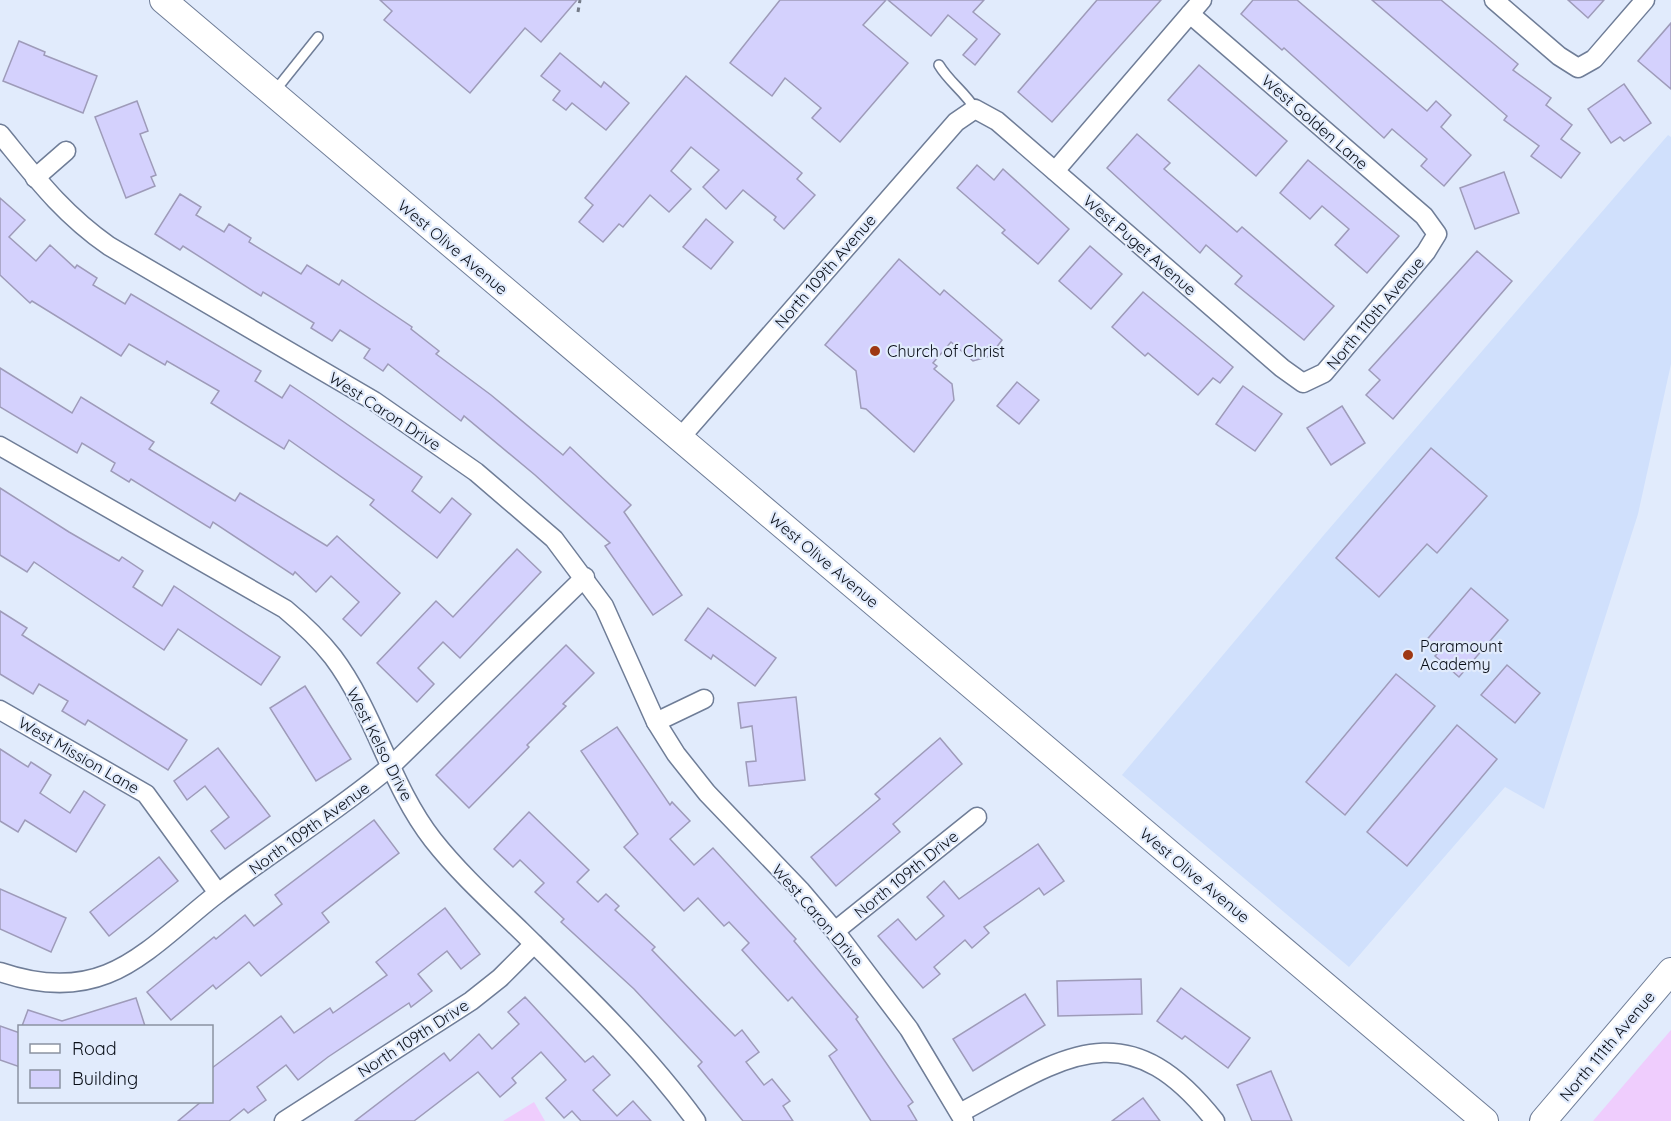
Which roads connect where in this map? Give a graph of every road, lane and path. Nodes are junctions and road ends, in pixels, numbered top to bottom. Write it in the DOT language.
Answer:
graph roads {
  1 [pos="163,0"];
  2 [pos="580,0"];
  3 [pos="1494,0"];
  4 [pos="1645,0"];
  5 [pos="1196,7"];
  6 [pos="578,12"];
  7 [pos="318,37"];
  8 [pos="939,64"];
  9 [pos="273,93"];
  10 [pos="975,109"];
  11 [pos="0,134"];
  12 [pos="66,151"];
  13 [pos="1055,171"];
  14 [pos="35,178"];
  15 [pos="1437,234"];
  16 [pos="1303,383"];
  17 [pos="680,438"];
  18 [pos="0,447"];
  19 [pos="585,577"];
  20 [pos="704,699"];
  21 [pos="0,710"];
  22 [pos="656,722"];
  23 [pos="390,767"];
  24 [pos="976,817"];
  25 [pos="218,892"];
  26 [pos="835,931"];
  27 [pos="534,944"];
  28 [pos="1671,970"];
  29 [pos="0,972"];
  30 [pos="962,1117"];
  31 [pos="284,1121"];
  32 [pos="696,1121"];
  33 [pos="1215,1121"];
  34 [pos="1485,1121"];
  35 [pos="1543,1121"];
  1 -- 9 [label="main road, West Olive Avenue"];
  2 -- 6 [label="path"];
  3 -- 4 [label="street"];
  5 -- 13 [label="street"];
  5 -- 15 [label="street, West Golden Lane"];
  7 -- 9 [label="lane"];
  8 -- 10 [label="lane"];
  9 -- 17 [label="main road, West Olive Avenue"];
  10 -- 13 [label="street, West Puget Avenue"];
  10 -- 17 [label="street, North 109th Avenue"];
  11 -- 14 [label="street, West Caron Drive"];
  12 -- 14 [label="street"];
  13 -- 16 [label="street, West Puget Avenue"];
  14 -- 19 [label="street, West Caron Drive"];
  15 -- 16 [label="street, North 110th Avenue"];
  17 -- 34 [label="main road, West Olive Avenue"];
  18 -- 23 [label="street, West Kelso Drive"];
  19 -- 22 [label="street, West Caron Drive"];
  19 -- 23 [label="street, North 109th Avenue"];
  20 -- 22 [label="street"];
  21 -- 25 [label="street, West Mission Lane"];
  22 -- 26 [label="street, West Caron Drive"];
  23 -- 25 [label="street, North 109th Avenue"];
  23 -- 27 [label="street, West Kelso Drive"];
  24 -- 26 [label="street, North 109th Drive"];
  25 -- 29 [label="street, North 109th Avenue"];
  26 -- 30 [label="street, West Caron Drive"];
  27 -- 31 [label="street, North 109th Drive"];
  27 -- 32 [label="street, West Kelso Drive"];
  28 -- 35 [label="main road, North 111th Avenue"];
  30 -- 33 [label="street"];
}
